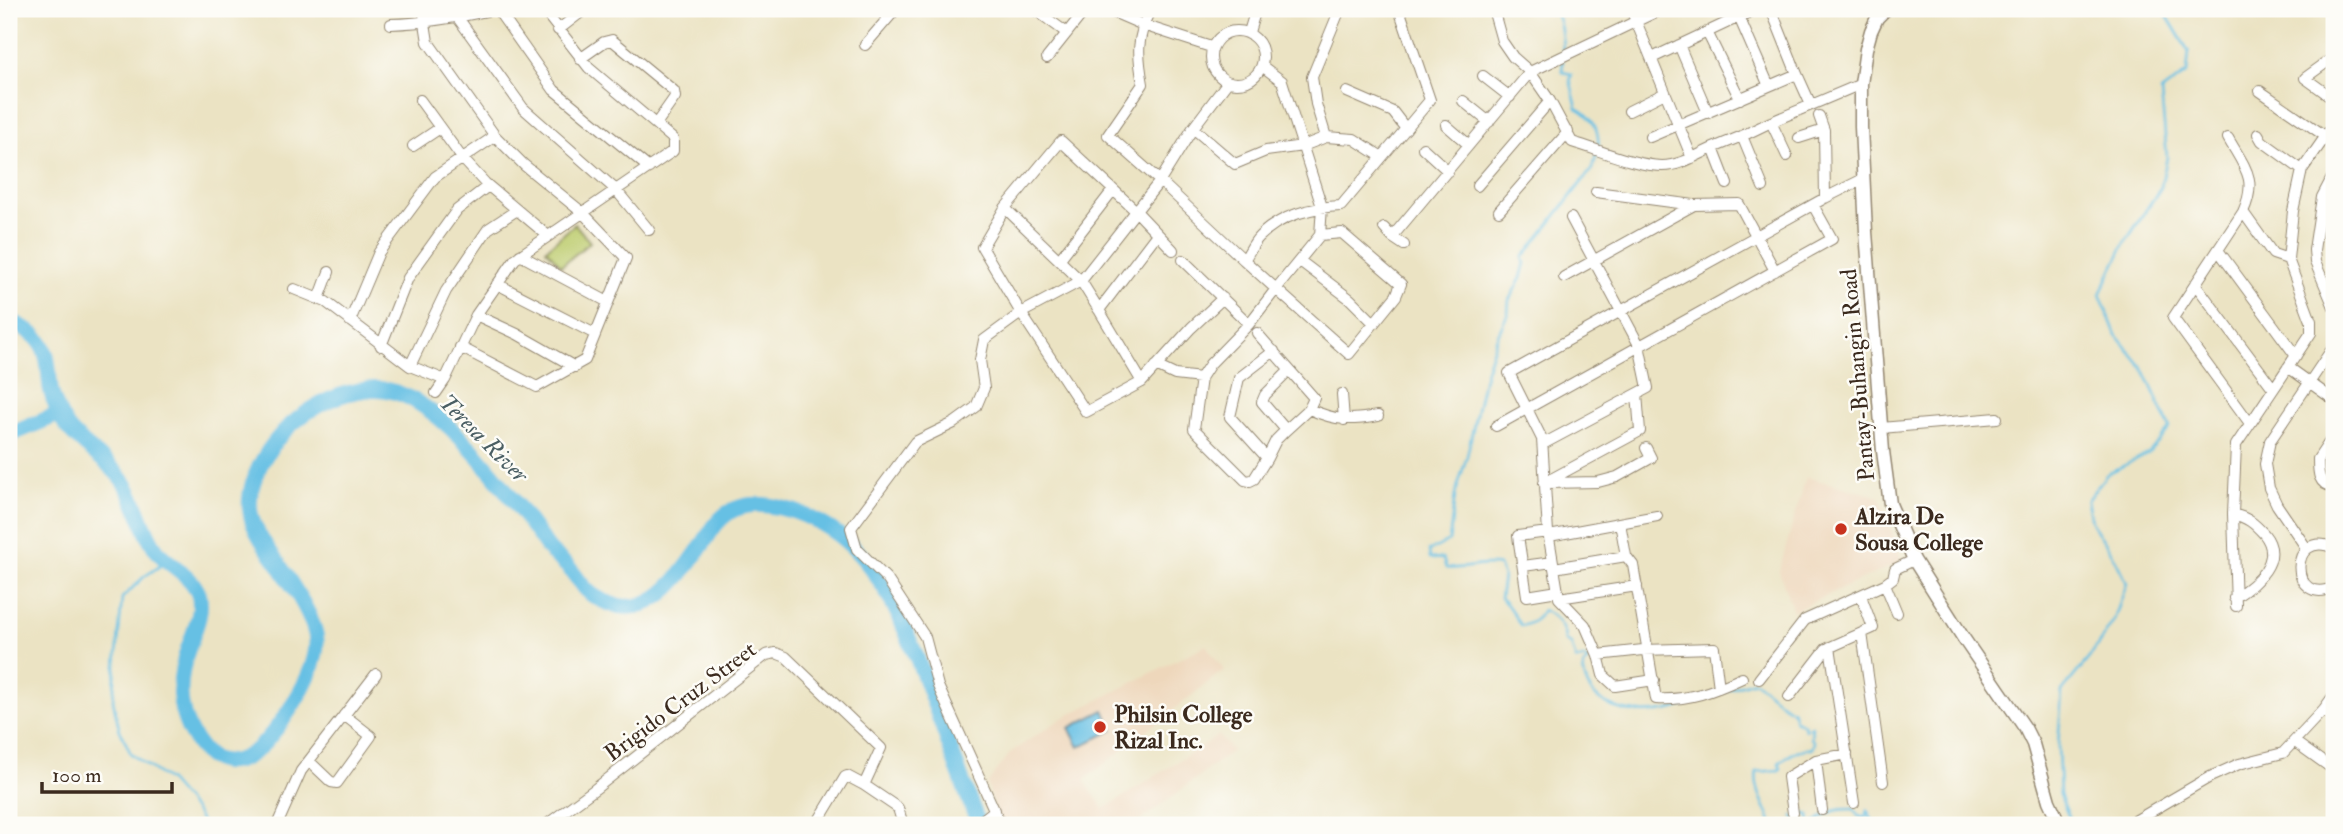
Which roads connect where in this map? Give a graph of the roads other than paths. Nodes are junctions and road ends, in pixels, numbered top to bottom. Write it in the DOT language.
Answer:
graph roads {
  1 [pos="497,9"];
  2 [pos="543,9"];
  3 [pos="896,9"];
  4 [pos="1034,9"];
  5 [pos="1086,9"];
  6 [pos="1106,9"];
  7 [pos="1150,9"];
  8 [pos="1256,9"];
  9 [pos="1340,9"];
  10 [pos="1399,9"];
  11 [pos="1493,9"];
  12 [pos="1630,9"];
  13 [pos="1661,9"];
  14 [pos="1755,9"];
  15 [pos="1771,9"];
  16 [pos="1886,9"];
  17 [pos="424,13"];
  18 [pos="580,13"];
  19 [pos="1739,17"];
  20 [pos="458,18"];
  21 [pos="1636,21"];
  22 [pos="391,24"];
  23 [pos="1143,25"];
  24 [pos="558,30"];
  25 [pos="1249,32"];
  26 [pos="1707,32"];
  27 [pos="1067,33"];
  28 [pos="865,45"];
  29 [pos="1679,45"];
  30 [pos="1211,47"];
  31 [pos="2334,57"];
  32 [pos="1047,58"];
  33 [pos="1652,58"];
  34 [pos="580,59"];
  35 [pos="1262,66"];
  36 [pos="1530,72"];
  37 [pos="1797,74"];
  38 [pos="1483,76"];
  39 [pos="1227,83"];
  40 [pos="1861,84"];
  41 [pos="1769,86"];
  42 [pos="2260,91"];
  43 [pos="1347,92"];
  44 [pos="1665,93"];
  45 [pos="1510,97"];
  46 [pos="1740,99"];
  47 [pos="2334,99"];
  48 [pos="420,100"];
  49 [pos="1463,101"];
  50 [pos="1550,101"];
  51 [pos="1811,105"];
  52 [pos="1629,111"];
  53 [pos="1708,113"];
  54 [pos="1819,116"];
  55 [pos="1489,122"];
  56 [pos="1771,122"];
  57 [pos="656,124"];
  58 [pos="1677,124"];
  59 [pos="1446,125"];
  60 [pos="440,128"];
  61 [pos="1193,128"];
  62 [pos="1406,129"];
  63 [pos="1824,130"];
  64 [pos="2258,134"];
  65 [pos="495,136"];
  66 [pos="1650,136"];
  67 [pos="1741,136"];
  68 [pos="1326,137"];
  69 [pos="1570,137"];
  70 [pos="1799,138"];
  71 [pos="2228,138"];
  72 [pos="1469,145"];
  73 [pos="414,146"];
  74 [pos="1303,146"];
  75 [pos="1423,148"];
  76 [pos="1713,148"];
  77 [pos="1787,156"];
  78 [pos="463,158"];
  79 [pos="1382,158"];
  80 [pos="1692,158"];
  81 [pos="649,168"];
  82 [pos="2302,170"];
  83 [pos="1448,171"];
  84 [pos="2334,174"];
  85 [pos="1863,179"];
  86 [pos="1160,181"];
  87 [pos="1727,184"];
  88 [pos="488,186"];
  89 [pos="1477,186"];
  90 [pos="1763,187"];
  91 [pos="616,190"];
  92 [pos="1113,190"];
  93 [pos="1596,192"];
  94 [pos="1825,198"];
  95 [pos="1694,205"];
  96 [pos="1813,205"];
  97 [pos="1322,207"];
  98 [pos="1005,208"];
  99 [pos="517,210"];
  100 [pos="1136,211"];
  101 [pos="1499,211"];
  102 [pos="2243,212"];
  103 [pos="583,213"];
  104 [pos="1571,218"];
  105 [pos="1384,228"];
  106 [pos="649,230"];
  107 [pos="1157,234"];
  108 [pos="547,235"];
  109 [pos="1320,235"];
  110 [pos="1392,237"];
  111 [pos="1756,237"];
  112 [pos="1404,245"];
  113 [pos="1173,250"];
  114 [pos="2218,250"];
  115 [pos="520,255"];
  116 [pos="2288,258"];
  117 [pos="1059,260"];
  118 [pos="1183,260"];
  119 [pos="1244,260"];
  120 [pos="1300,261"];
  121 [pos="1594,261"];
  122 [pos="1775,271"];
  123 [pos="329,272"];
  124 [pos="1564,277"];
  125 [pos="1081,281"];
  126 [pos="497,284"];
  127 [pos="2196,285"];
  128 [pos="295,289"];
  129 [pos="1276,289"];
  130 [pos="1223,298"];
  131 [pos="319,299"];
  132 [pos="608,302"];
  133 [pos="2334,307"];
  134 [pos="1099,310"];
  135 [pos="1621,312"];
  136 [pos="1021,313"];
  137 [pos="476,315"];
  138 [pos="350,321"];
  139 [pos="1374,323"];
  140 [pos="1249,324"];
  141 [pos="1257,333"];
  142 [pos="595,334"];
  143 [pos="1639,345"];
  144 [pos="381,346"];
  145 [pos="2334,346"];
  146 [pos="460,347"];
  147 [pos="1274,351"];
  148 [pos="2296,356"];
  149 [pos="410,366"];
  150 [pos="1156,366"];
  151 [pos="575,367"];
  152 [pos="2288,367"];
  153 [pos="1289,371"];
  154 [pos="1201,378"];
  155 [pos="445,380"];
  156 [pos="1142,382"];
  157 [pos="2310,383"];
  158 [pos="2273,388"];
  159 [pos="436,393"];
  160 [pos="1342,394"];
  161 [pos="1637,394"];
  162 [pos="2334,400"];
  163 [pos="1527,408"];
  164 [pos="1309,409"];
  165 [pos="1378,416"];
  166 [pos="1997,418"];
  167 [pos="1344,420"];
  168 [pos="2249,422"];
  169 [pos="1496,426"];
  170 [pos="1881,428"];
  171 [pos="1286,430"];
  172 [pos="2334,435"];
  173 [pos="1543,444"];
  174 [pos="1646,448"];
  175 [pos="1267,458"];
  176 [pos="1544,483"];
  177 [pos="2334,487"];
  178 [pos="2233,514"];
  179 [pos="1657,516"];
  180 [pos="1619,523"];
  181 [pos="1548,534"];
  182 [pos="2334,548"];
  183 [pos="2308,549"];
  184 [pos="1626,556"];
  185 [pos="1914,560"];
  186 [pos="1554,565"];
  187 [pos="1523,566"];
  188 [pos="1885,584"];
  189 [pos="1637,586"];
  190 [pos="2334,587"];
  191 [pos="1559,594"];
  192 [pos="1861,596"];
  193 [pos="1897,613"];
  194 [pos="1862,633"];
  195 [pos="1830,647"];
  196 [pos="1648,650"];
  197 [pos="1598,655"];
  198 [pos="376,674"];
  199 [pos="1742,678"];
  200 [pos="1759,679"];
  201 [pos="1654,680"];
  202 [pos="1719,688"];
  203 [pos="2334,695"];
  204 [pos="1789,697"];
  205 [pos="2325,709"];
  206 [pos="344,715"];
  207 [pos="2334,718"];
  208 [pos="2295,742"];
  209 [pos="1847,754"];
  210 [pos="1816,760"];
  211 [pos="310,762"];
  212 [pos="2334,771"];
  213 [pos="1883,782"];
  214 [pos="864,785"];
  215 [pos="1854,803"];
  216 [pos="1822,810"];
  217 [pos="1793,813"];
  218 [pos="991,814"];
  219 [pos="277,825"];
  220 [pos="546,825"];
  221 [pos="816,825"];
  222 [pos="903,825"];
  223 [pos="976,825"];
  224 [pos="1001,825"];
  225 [pos="2060,825"];
  226 [pos="2128,825"];
  1 -- 20 [label="street"];
  1 -- 81 [label="street"];
  2 -- 24 [label="street"];
  3 -- 28 [label="street"];
  4 -- 27 [label="street"];
  5 -- 27 [label="street"];
  6 -- 23 [label="street"];
  7 -- 23 [label="street"];
  8 -- 25 [label="street"];
  9 -- 68 [label="street"];
  10 -- 62 [label="street"];
  11 -- 36 [label="street"];
  12 -- 21 [label="street"];
  13 -- 21 [label="street"];
  14 -- 19 [label="street"];
  15 -- 37 [label="street"];
  16 -- 40 [label="street, Pantay-Buhangin Road"];
  17 -- 20 [label="street"];
  17 -- 22 [label="street"];
  17 -- 65 [label="street"];
  18 -- 24 [label="street"];
  19 -- 26 [label="street"];
  19 -- 41 [label="street"];
  20 -- 91 [label="street"];
  21 -- 33 [label="street"];
  21 -- 36 [label="street"];
  23 -- 30 [label="street"];
  23 -- 86 [label="street"];
  24 -- 34 [label="street"];
  25 -- 30 [label="street"];
  25 -- 35 [label="street"];
  26 -- 29 [label="street"];
  26 -- 46 [label="street"];
  27 -- 32 [label="street"];
  29 -- 33 [label="street"];
  29 -- 53 [label="street"];
  30 -- 39 [label="street"];
  31 -- 47 [label="street"];
  33 -- 44 [label="street"];
  34 -- 57 [label="street"];
  34 -- 57 [label="street"];
  35 -- 39 [label="street"];
  35 -- 74 [label="street"];
  36 -- 45 [label="street"];
  36 -- 50 [label="street"];
  37 -- 41 [label="street"];
  37 -- 51 [label="street"];
  38 -- 45 [label="street"];
  39 -- 61 [label="street"];
  40 -- 51 [label="street"];
  40 -- 85 [label="street, Pantay-Buhangin Road"];
  41 -- 46 [label="street"];
  42 -- 82 [label="street"];
  43 -- 62 [label="street"];
  44 -- 52 [label="street"];
  44 -- 58 [label="street"];
  45 -- 55 [label="street"];
  46 -- 53 [label="street"];
  48 -- 60 [label="street"];
  49 -- 55 [label="street"];
  50 -- 69 [label="street"];
  50 -- 89 [label="street"];
  51 -- 56 [label="street"];
  53 -- 58 [label="street"];
  54 -- 63 [label="street"];
  55 -- 72 [label="street"];
  56 -- 67 [label="street"];
  56 -- 77 [label="street"];
  57 -- 81 [label="street"];
  58 -- 66 [label="street"];
  58 -- 80 [label="street"];
  59 -- 72 [label="street"];
  60 -- 73 [label="street"];
  60 -- 78 [label="street"];
  61 -- 74 [label="street"];
  61 -- 86 [label="street"];
  62 -- 79 [label="street"];
  63 -- 70 [label="street"];
  63 -- 94 [label="street"];
  64 -- 82 [label="street"];
  65 -- 78 [label="street"];
  65 -- 103 [label="street"];
  67 -- 76 [label="street"];
  67 -- 90 [label="street"];
  68 -- 74 [label="street"];
  68 -- 79 [label="street"];
  69 -- 80 [label="street"];
  69 -- 101 [label="street"];
  71 -- 102 [label="street"];
  72 -- 83 [label="street"];
  74 -- 97 [label="street"];
  75 -- 83 [label="street"];
  76 -- 80 [label="street"];
  76 -- 87 [label="street"];
  78 -- 88 [label="street"];
  78 -- 138 [label="street"];
  79 -- 97 [label="street"];
  81 -- 91 [label="street"];
  82 -- 116 [label="street"];
  83 -- 110 [label="street"];
  84 -- 133 [label="street"];
  85 -- 94 [label="street"];
  85 -- 170 [label="street, Pantay-Buhangin Road"];
  86 -- 100 [label="street"];
  86 -- 119 [label="street"];
  88 -- 99 [label="street"];
  88 -- 144 [label="street"];
  91 -- 103 [label="street"];
  91 -- 106 [label="street"];
  92 -- 98 [label="street"];
  92 -- 100 [label="street"];
  92 -- 117 [label="street"];
  93 -- 95 [label="street"];
  94 -- 96 [label="street"];
  95 -- 111 [label="street"];
  95 -- 121 [label="street"];
  96 -- 111 [label="street"];
  96 -- 122 [label="street"];
  97 -- 109 [label="street"];
  97 -- 119 [label="street"];
  98 -- 117 [label="street"];
  98 -- 136 [label="street"];
  99 -- 108 [label="street"];
  99 -- 149 [label="street"];
  100 -- 107 [label="street"];
  100 -- 125 [label="street"];
  102 -- 114 [label="street"];
  102 -- 116 [label="street"];
  103 -- 108 [label="street"];
  103 -- 132 [label="street"];
  104 -- 121 [label="street"];
  105 -- 110 [label="street"];
  107 -- 113 [label="street"];
  107 -- 134 [label="street"];
  108 -- 115 [label="street"];
  109 -- 120 [label="street"];
  109 -- 139 [label="street"];
  110 -- 112 [label="street"];
  111 -- 122 [label="street"];
  111 -- 135 [label="street"];
  114 -- 127 [label="street"];
  114 -- 148 [label="street"];
  115 -- 126 [label="street"];
  115 -- 132 [label="street"];
  116 -- 148 [label="street"];
  117 -- 125 [label="street"];
  118 -- 130 [label="street"];
  119 -- 129 [label="street"];
  120 -- 129 [label="street"];
  120 -- 139 [label="street"];
  121 -- 124 [label="street"];
  121 -- 135 [label="street"];
  122 -- 143 [label="street"];
  123 -- 131 [label="street"];
  125 -- 134 [label="street"];
  125 -- 136 [label="street"];
  126 -- 137 [label="street"];
  126 -- 142 [label="street"];
  127 -- 158 [label="street"];
  127 -- 168 [label="street"];
  128 -- 131 [label="street"];
  129 -- 139 [label="street"];
  129 -- 140 [label="street"];
  130 -- 140 [label="street"];
  130 -- 150 [label="street"];
  131 -- 138 [label="street"];
  132 -- 142 [label="street"];
  134 -- 156 [label="street"];
  135 -- 143 [label="street"];
  135 -- 163 [label="street"];
  136 -- 156 [label="street"];
  136 -- 218 [label="street"];
  137 -- 146 [label="street"];
  137 -- 151 [label="street"];
  138 -- 144 [label="street"];
  140 -- 154 [label="street"];
  141 -- 147 [label="street"];
  142 -- 151 [label="street"];
  143 -- 161 [label="street"];
  143 -- 163 [label="street"];
  144 -- 149 [label="street"];
  145 -- 157 [label="street"];
  146 -- 151 [label="street"];
  146 -- 155 [label="street"];
  147 -- 153 [label="street"];
  147 -- 175 [label="street"];
  148 -- 152 [label="street"];
  149 -- 155 [label="street"];
  150 -- 154 [label="street"];
  150 -- 156 [label="street"];
  152 -- 157 [label="street"];
  152 -- 158 [label="street"];
  153 -- 164 [label="street"];
  153 -- 171 [label="street"];
  154 -- 175 [label="street"];
  155 -- 159 [label="street"];
  157 -- 162 [label="street"];
  157 -- 183 [label="street"];
  158 -- 168 [label="street"];
  160 -- 167 [label="street"];
  161 -- 173 [label="street"];
  161 -- 176 [label="street"];
  163 -- 169 [label="street"];
  163 -- 173 [label="street"];
  164 -- 167 [label="street"];
  164 -- 171 [label="street"];
  165 -- 167 [label="street"];
  166 -- 170 [label="street"];
  168 -- 178 [label="street"];
  170 -- 185 [label="street, Pantay-Buhangin Road"];
  171 -- 175 [label="street"];
  172 -- 177 [label="street"];
  173 -- 176 [label="street"];
  174 -- 176 [label="street"];
  176 -- 181 [label="street"];
  178 -- 178 [label="street"];
  179 -- 180 [label="street"];
  180 -- 181 [label="street"];
  180 -- 184 [label="street"];
  181 -- 186 [label="street"];
  181 -- 187 [label="street"];
  182 -- 183 [label="street"];
  183 -- 190 [label="street"];
  184 -- 186 [label="street"];
  184 -- 189 [label="street"];
  185 -- 188 [label="street"];
  185 -- 225 [label="street, Pantay-Buhangin Road"];
  186 -- 187 [label="street"];
  186 -- 191 [label="street"];
  187 -- 191 [label="street"];
  188 -- 192 [label="street"];
  188 -- 193 [label="street"];
  189 -- 191 [label="street"];
  189 -- 196 [label="street"];
  191 -- 197 [label="street"];
  192 -- 194 [label="street"];
  192 -- 200 [label="street"];
  194 -- 195 [label="street"];
  194 -- 213 [label="street"];
  195 -- 204 [label="street"];
  195 -- 209 [label="street"];
  196 -- 197 [label="street"];
  196 -- 201 [label="street"];
  196 -- 202 [label="street"];
  197 -- 201 [label="street"];
  198 -- 206 [label="street"];
  199 -- 202 [label="street"];
  201 -- 202 [label="street"];
  203 -- 205 [label="street"];
  205 -- 207 [label="street"];
  205 -- 208 [label="street"];
  206 -- 211 [label="street"];
  206 -- 211 [label="street"];
  208 -- 212 [label="street"];
  208 -- 226 [label="street"];
  209 -- 210 [label="street"];
  209 -- 215 [label="street"];
  210 -- 216 [label="street"];
  210 -- 217 [label="street"];
  211 -- 219 [label="street"];
  214 -- 220 [label="street, Brigido Cruz Street"];
  214 -- 221 [label="street"];
  214 -- 222 [label="street"];
  218 -- 223 [label="street"];
  218 -- 224 [label="street"];
}
